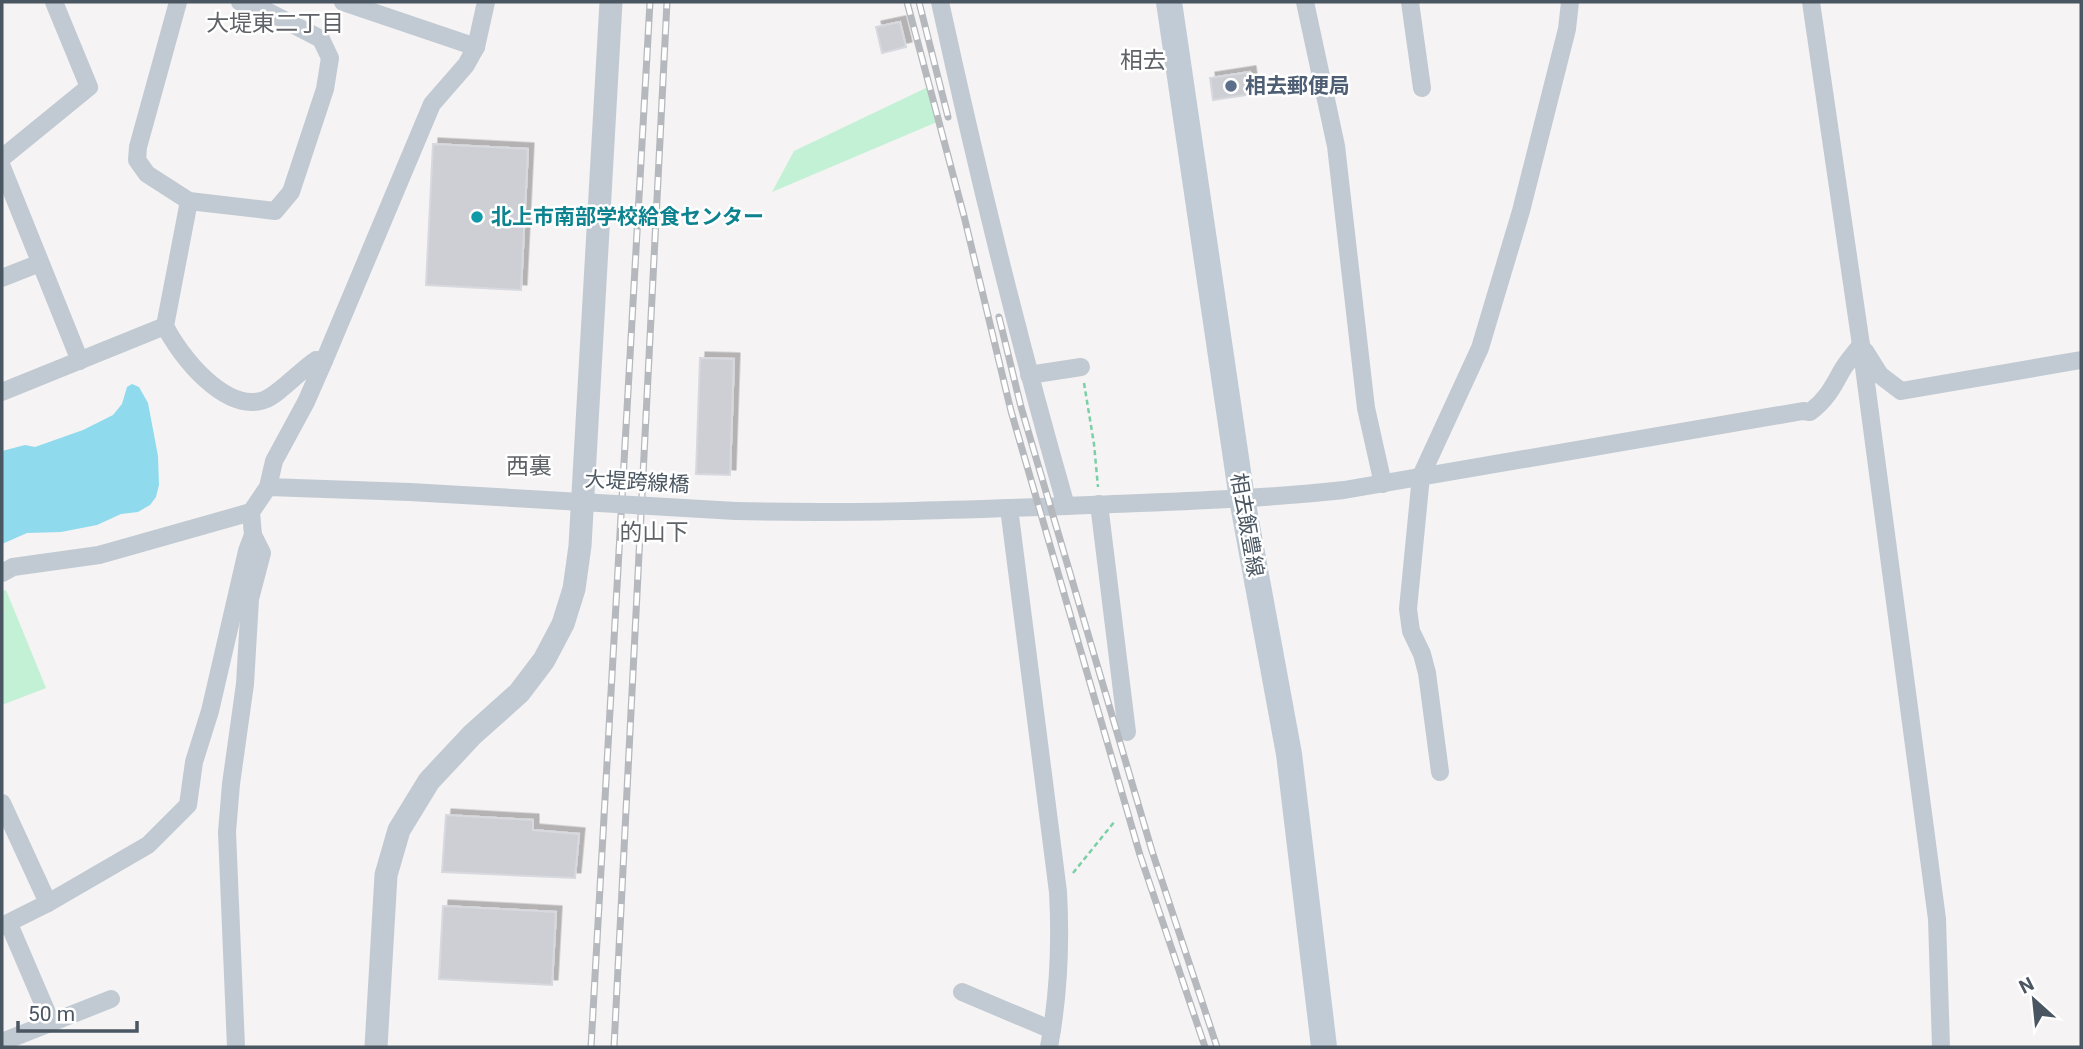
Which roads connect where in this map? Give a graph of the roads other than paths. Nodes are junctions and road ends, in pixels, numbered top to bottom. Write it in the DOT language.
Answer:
graph roads {
  1 [pos="54,2"];
  2 [pos="178,2"];
  3 [pos="240,2"];
  4 [pos="343,2"];
  5 [pos="486,2"];
  6 [pos="611,2"];
  7 [pos="940,2"];
  8 [pos="1169,2"];
  9 [pos="1305,2"];
  10 [pos="1410,2"];
  11 [pos="1570,2"];
  12 [pos="1811,2"];
  13 [pos="476,47"];
  14 [pos="1422,88"];
  15 [pos="2,158"];
  16 [pos="2,167"];
  17 [pos="189,201"];
  18 [pos="40,263"];
  19 [pos="2,278"];
  20 [pos="165,326"];
  21 [pos="1861,345"];
  22 [pos="80,360"];
  23 [pos="2081,360"];
  24 [pos="324,361"];
  25 [pos="1081,367"];
  26 [pos="1029,375"];
  27 [pos="2,392"];
  28 [pos="1421,476"];
  29 [pos="1383,484"];
  30 [pos="268,487"];
  31 [pos="1242,499"];
  32 [pos="1099,505"];
  33 [pos="1066,506"];
  34 [pos="1009,508"];
  35 [pos="251,512"];
  36 [pos="253,536"];
  37 [pos="2,573"];
  38 [pos="1127,732"];
  39 [pos="1440,772"];
  40 [pos="2,803"];
  41 [pos="48,903"];
  42 [pos="5,925"];
  43 [pos="962,992"];
  44 [pos="111,999"];
  45 [pos="51,1022"];
  46 [pos="1051,1038"];
  47 [pos="2,1042"];
  48 [pos="236,1047"];
  49 [pos="376,1047"];
  50 [pos="1324,1047"];
  51 [pos="1941,1047"];
  1 -- 15 [label="street"];
  2 -- 17 [label="street"];
  3 -- 17 [label="street"];
  4 -- 13 [label="street"];
  5 -- 13 [label="street"];
  6 -- 49 [label="street"];
  7 -- 26 [label="street"];
  8 -- 31 [label="main road, 相去飯豊線"];
  9 -- 29 [label="street"];
  10 -- 14 [label="street"];
  11 -- 28 [label="street"];
  12 -- 21 [label="street"];
  13 -- 24 [label="street"];
  16 -- 18 [label="street"];
  17 -- 20 [label="street"];
  18 -- 19 [label="street"];
  18 -- 22 [label="street"];
  20 -- 22 [label="street"];
  20 -- 24 [label="street"];
  21 -- 23 [label="street"];
  21 -- 28 [label="street, 大堤跨線橋"];
  21 -- 51 [label="street"];
  22 -- 27 [label="street"];
  24 -- 30 [label="street"];
  25 -- 26 [label="street"];
  26 -- 33 [label="street"];
  28 -- 29 [label="street, 大堤跨線橋"];
  28 -- 39 [label="street"];
  29 -- 31 [label="street, 大堤跨線橋"];
  30 -- 34 [label="street, 大堤跨線橋, bridge"];
  30 -- 35 [label="street"];
  31 -- 32 [label="street, 大堤跨線橋"];
  31 -- 50 [label="main road, 相去飯豊線"];
  32 -- 33 [label="street, 大堤跨線橋"];
  32 -- 38 [label="street"];
  33 -- 34 [label="street, 大堤跨線橋"];
  34 -- 46 [label="street"];
  35 -- 36 [label="street"];
  35 -- 37 [label="street"];
  36 -- 41 [label="street"];
  36 -- 48 [label="street"];
  40 -- 41 [label="street"];
  41 -- 42 [label="street"];
  42 -- 45 [label="street"];
  43 -- 46 [label="street"];
  44 -- 45 [label="street"];
  45 -- 47 [label="street"];
}
